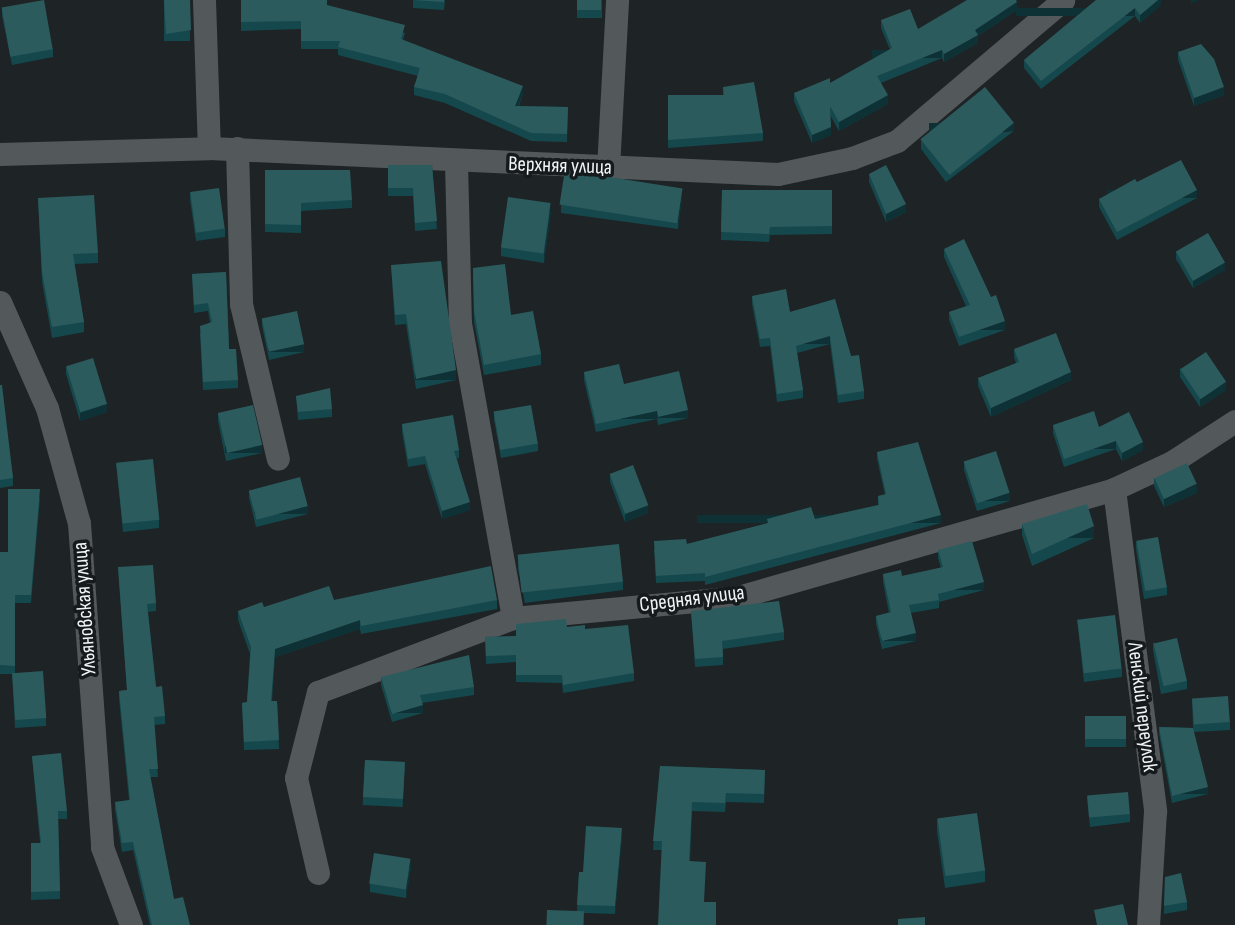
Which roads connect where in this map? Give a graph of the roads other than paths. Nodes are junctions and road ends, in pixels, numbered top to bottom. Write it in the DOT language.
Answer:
graph roads {
  1 [pos="204,0"];
  2 [pos="617,0"];
  3 [pos="1063,0"];
  4 [pos="209,148"];
  5 [pos="237,148"];
  6 [pos="0,155"];
  7 [pos="456,162"];
  8 [pos="608,167"];
  9 [pos="0,302"];
  10 [pos="1235,421"];
  11 [pos="278,459"];
  12 [pos="1114,489"];
  13 [pos="513,618"];
  14 [pos="318,873"];
  15 [pos="131,925"];
  16 [pos="1148,925"];
  1 -- 4 [label="street"];
  2 -- 8 [label="street"];
  3 -- 8 [label="street, Верхняя улица"];
  4 -- 5 [label="street, Верхняя улица"];
  4 -- 6 [label="street, Верхняя улица"];
  5 -- 7 [label="street, Верхняя улица"];
  5 -- 11 [label="street"];
  7 -- 8 [label="street, Верхняя улица"];
  7 -- 13 [label="street"];
  9 -- 15 [label="street, Ульяновская улица"];
  10 -- 12 [label="street, Средняя улица"];
  12 -- 13 [label="street, Средняя улица"];
  12 -- 16 [label="street, Ленский переулок"];
  13 -- 14 [label="street, Средняя улица"];
}
